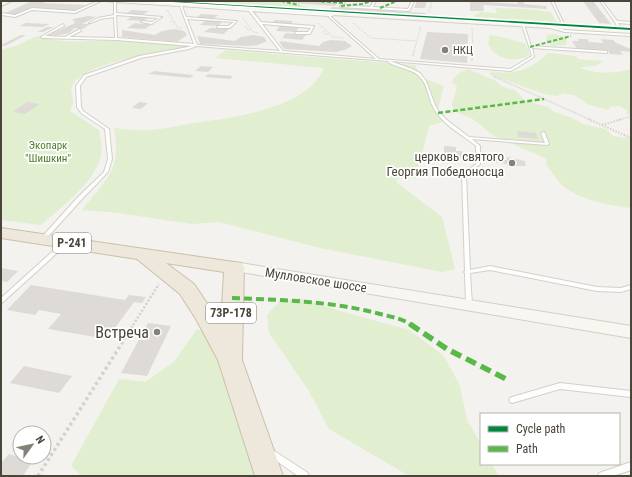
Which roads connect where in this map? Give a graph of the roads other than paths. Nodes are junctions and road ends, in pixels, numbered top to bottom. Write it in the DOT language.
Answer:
graph roads {
  1 [pos="9,1"];
  2 [pos="100,1"];
  3 [pos="108,1"];
  4 [pos="135,1"];
  5 [pos="338,1"];
  6 [pos="375,1"];
  7 [pos="413,1"];
  8 [pos="552,1"];
  9 [pos="601,1"];
  10 [pos="115,2"];
  11 [pos="344,2"];
  12 [pos="1,4"];
  13 [pos="167,4"];
  14 [pos="180,6"];
  15 [pos="250,10"];
  16 [pos="373,11"];
  17 [pos="338,13"];
  18 [pos="1,14"];
  19 [pos="115,15"];
  20 [pos="330,15"];
  21 [pos="186,18"];
  22 [pos="142,22"];
  23 [pos="616,22"];
  24 [pos="90,23"];
  25 [pos="631,23"];
  26 [pos="63,24"];
  27 [pos="260,24"];
  28 [pos="523,25"];
  29 [pos="550,26"];
  30 [pos="218,27"];
  31 [pos="565,27"];
  32 [pos="80,30"];
  33 [pos="621,31"];
  34 [pos="631,31"];
  35 [pos="296,33"];
  36 [pos="631,35"];
  37 [pos="64,38"];
  38 [pos="116,39"];
  39 [pos="196,45"];
  40 [pos="530,47"];
  41 [pos="282,52"];
  42 [pos="606,52"];
  43 [pos="380,60"];
  44 [pos="386,61"];
  45 [pos="543,133"];
  46 [pos="470,138"];
  47 [pos="1,233"];
  48 [pos="42,239"];
  49 [pos="66,242"];
  50 [pos="143,254"];
  51 [pos="234,267"];
  52 [pos="467,272"];
  53 [pos="631,287"];
  54 [pos="1,301"];
  55 [pos="469,304"];
  56 [pos="631,332"];
  57 [pos="230,360"];
  58 [pos="631,394"];
  59 [pos="512,400"];
  60 [pos="258,444"];
  61 [pos="631,466"];
  62 [pos="269,476"];
  63 [pos="306,476"];
  64 [pos="602,476"];
  1 -- 12 [label="main road"];
  2 -- 18 [label="lane"];
  3 -- 10 [label="lane"];
  4 -- 13 [label="main road"];
  5 -- 11 [label="lane"];
  6 -- 16 [label="lane"];
  7 -- 16 [label="lane"];
  8 -- 31 [label="lane"];
  9 -- 23 [label="lane"];
  10 -- 14 [label="lane"];
  10 -- 19 [label="lane"];
  11 -- 16 [label="lane"];
  13 -- 17 [label="main road"];
  14 -- 15 [label="lane"];
  14 -- 21 [label="lane"];
  15 -- 20 [label="lane"];
  15 -- 27 [label="lane"];
  16 -- 17 [label="main road"];
  16 -- 28 [label="main road"];
  17 -- 20 [label="lane"];
  19 -- 22 [label="lane"];
  19 -- 24 [label="lane"];
  19 -- 38 [label="lane"];
  20 -- 43 [label="lane"];
  21 -- 30 [label="lane"];
  21 -- 39 [label="lane"];
  23 -- 25 [label="lane"];
  23 -- 33 [label="lane"];
  26 -- 37 [label="lane"];
  27 -- 35 [label="lane"];
  27 -- 41 [label="lane"];
  28 -- 29 [label="main road"];
  28 -- 40 [label="lane"];
  29 -- 31 [label="main road"];
  29 -- 36 [label="lane"];
  31 -- 33 [label="main road"];
  32 -- 37 [label="lane"];
  33 -- 34 [label="main road"];
  37 -- 38 [label="lane"];
  38 -- 39 [label="lane"];
  39 -- 41 [label="lane"];
  39 -- 48 [label="lane"];
  40 -- 42 [label="lane"];
  40 -- 44 [label="lane"];
  41 -- 43 [label="lane"];
  43 -- 44 [label="lane"];
  44 -- 46 [label="lane"];
  45 -- 46 [label="lane"];
  46 -- 52 [label="lane"];
  47 -- 48 [label="highway, Мулловское шоссе / Р-241"];
  48 -- 49 [label="highway, Мулловское шоссе / Р-241"];
  49 -- 50 [label="highway, Мулловское шоссе / Р-241"];
  49 -- 54 [label="lane"];
  50 -- 51 [label="highway, Мулловское шоссе / Р-241"];
  50 -- 57 [label="highway, Р-241"];
  51 -- 55 [label="main road, Мулловское шоссе"];
  51 -- 57 [label="highway, 73Р-178"];
  52 -- 53 [label="lane"];
  52 -- 55 [label="lane"];
  55 -- 56 [label="main road, Мулловское шоссе"];
  57 -- 60 [label="highway, Р-241"];
  58 -- 59 [label="lane"];
  60 -- 62 [label="highway, Р-241"];
  60 -- 63 [label="lane"];
  61 -- 64 [label="lane"];
}
